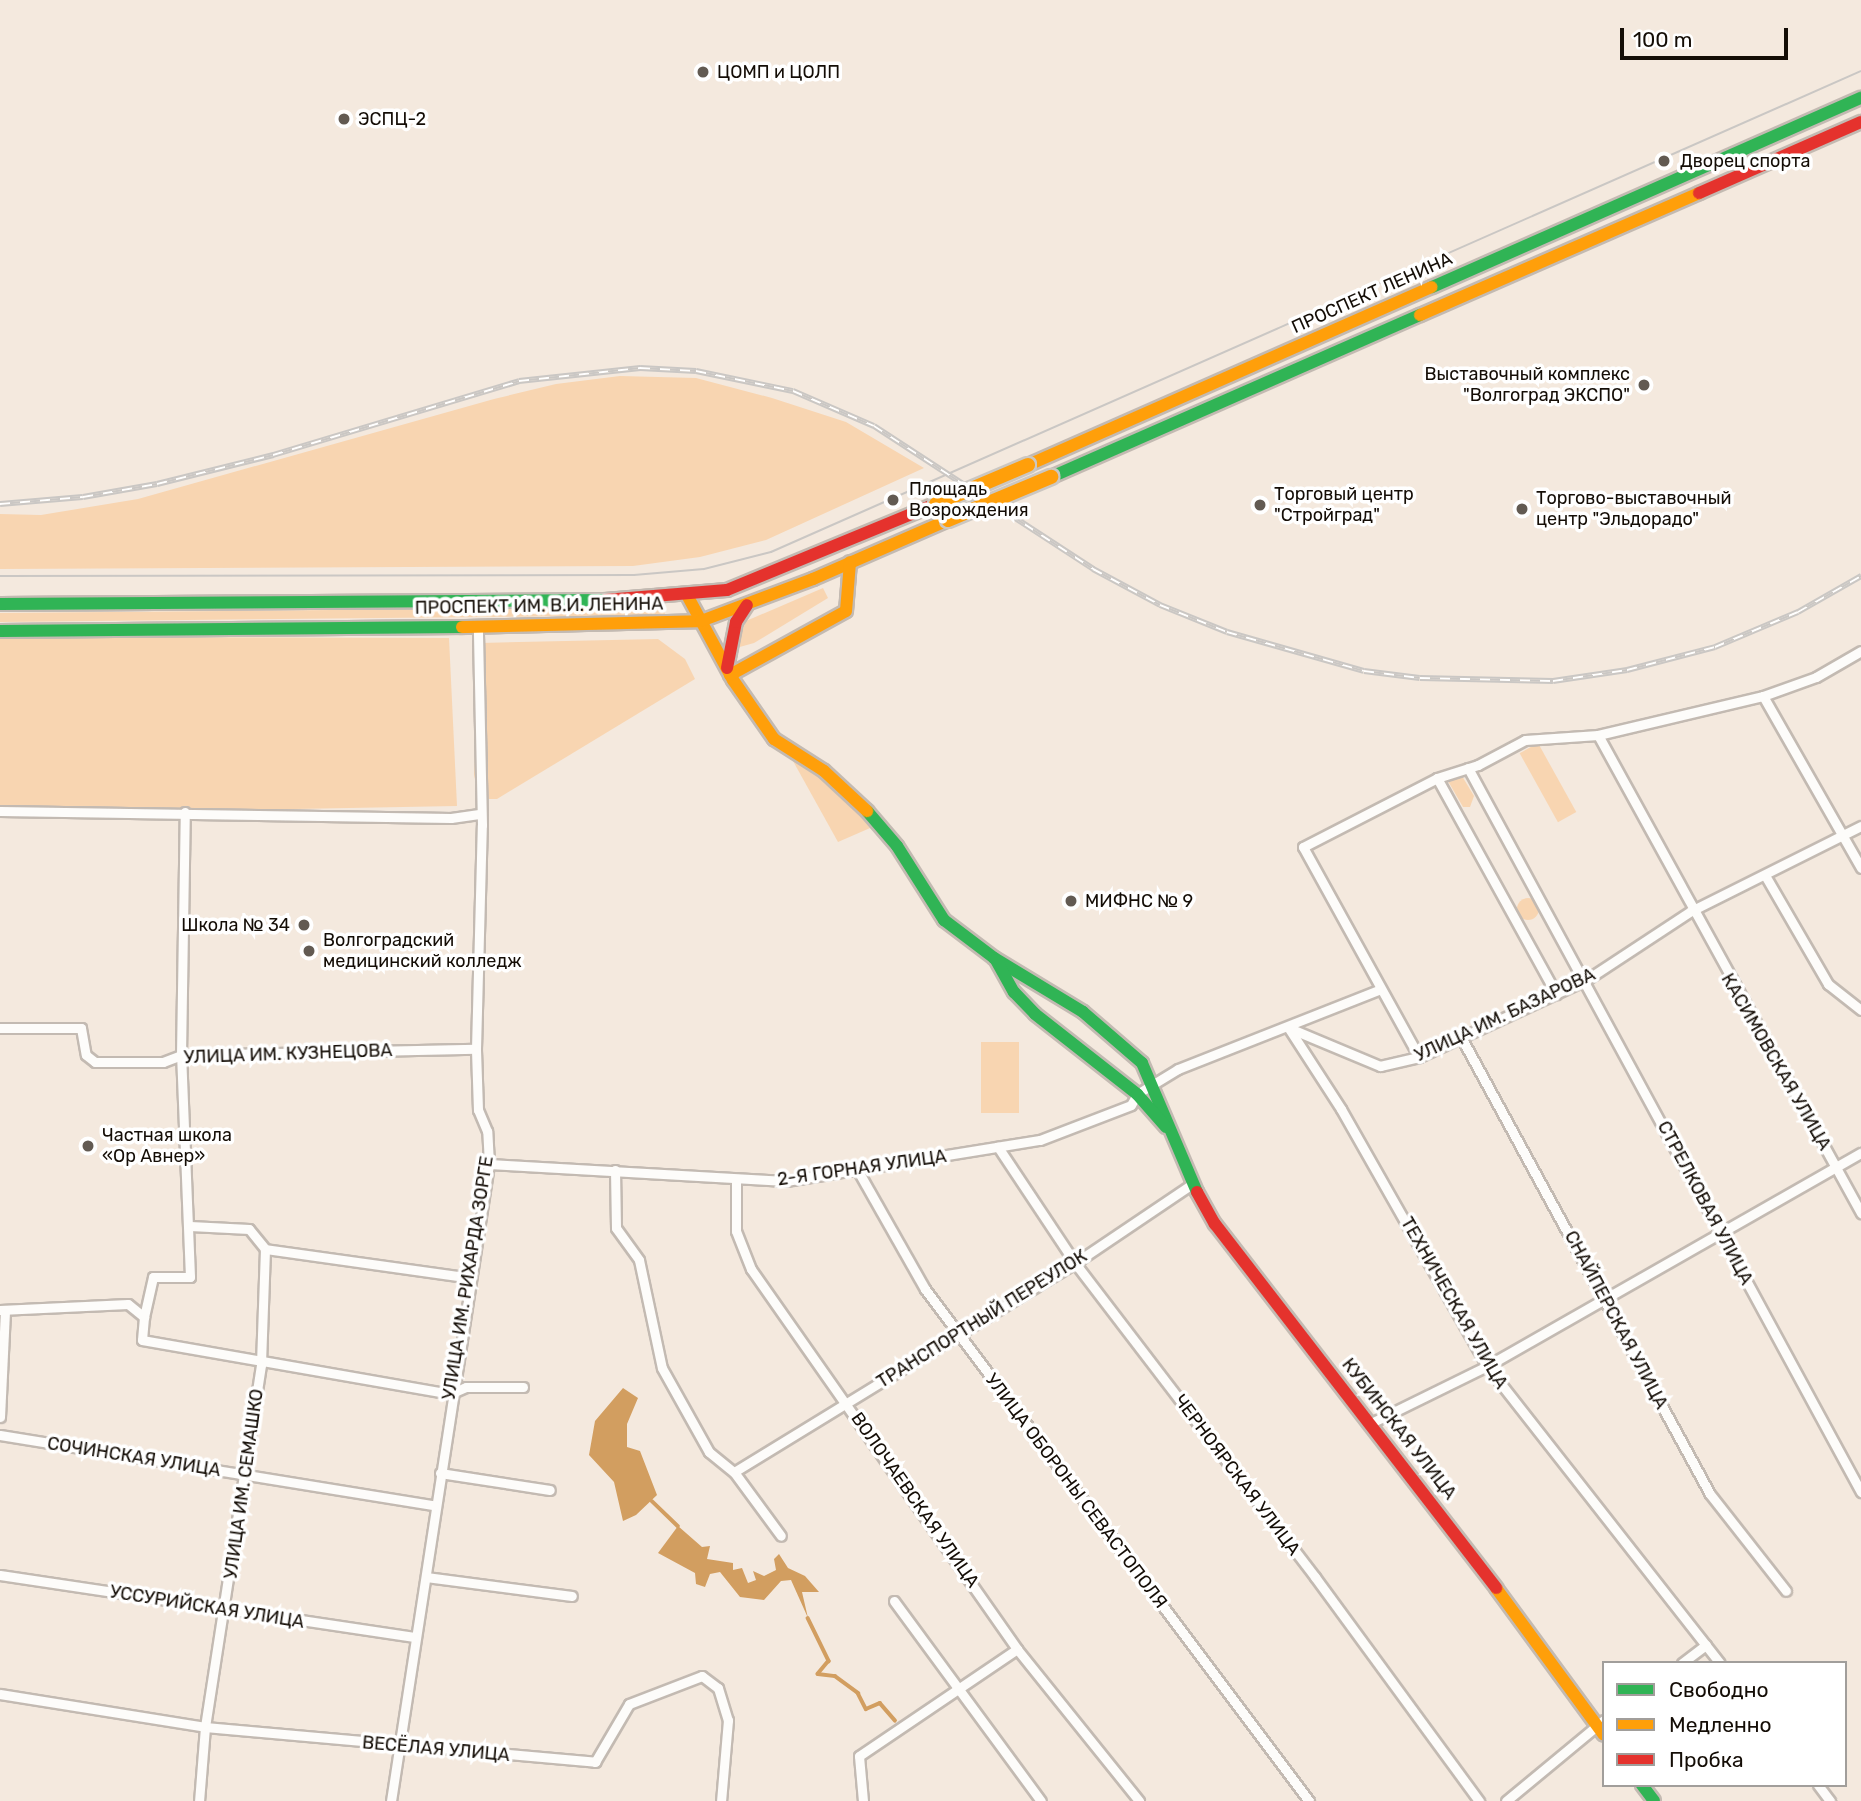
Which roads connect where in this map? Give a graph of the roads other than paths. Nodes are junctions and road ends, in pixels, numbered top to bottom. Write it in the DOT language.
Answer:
graph roads {
  1 [pos="1861,98"];
  2 [pos="1861,122"];
  3 [pos="1731,155"];
  4 [pos="1740,175"];
  5 [pos="1028,465"];
  6 [pos="850,562"];
  7 [pos="687,595"];
  8 [pos="0,604"];
  9 [pos="747,605"];
  10 [pos="701,621"];
  11 [pos="478,627"];
  12 [pos="0,631"];
  13 [pos="1861,651"];
  14 [pos="729,672"];
  15 [pos="1763,696"];
  16 [pos="1598,735"];
  17 [pos="1468,768"];
  18 [pos="1437,778"];
  19 [pos="0,811"];
  20 [pos="185,812"];
  21 [pos="481,814"];
  22 [pos="1861,826"];
  23 [pos="1842,836"];
  24 [pos="1861,868"];
  25 [pos="1766,877"];
  26 [pos="1691,911"];
  27 [pos="994,958"];
  28 [pos="1586,980"];
  29 [pos="1379,990"];
  30 [pos="1556,994"];
  31 [pos="1861,1010"];
  32 [pos="1288,1027"];
  33 [pos="0,1028"];
  34 [pos="1462,1039"];
  35 [pos="476,1049"];
  36 [pos="181,1055"];
  37 [pos="1419,1057"];
  38 [pos="1153,1084"];
  39 [pos="1137,1094"];
  40 [pos="1177,1141"];
  41 [pos="998,1147"];
  42 [pos="1861,1153"];
  43 [pos="489,1164"];
  44 [pos="1835,1166"];
  45 [pos="615,1170"];
  46 [pos="858,1171"];
  47 [pos="736,1180"];
  48 [pos="1192,1184"];
  49 [pos="1861,1213"];
  50 [pos="190,1226"];
  51 [pos="1720,1232"];
  52 [pos="265,1249"];
  53 [pos="1075,1263"];
  54 [pos="471,1278"];
  55 [pos="1606,1300"];
  56 [pos="3,1310"];
  57 [pos="144,1317"];
  58 [pos="958,1335"];
  59 [pos="261,1364"];
  60 [pos="1487,1366"];
  61 [pos="523,1387"];
  62 [pos="450,1394"];
  63 [pos="847,1403"];
  64 [pos="0,1418"];
  65 [pos="1370,1424"];
  66 [pos="0,1435"];
  67 [pos="734,1472"];
  68 [pos="440,1473"];
  69 [pos="247,1476"];
  70 [pos="550,1490"];
  71 [pos="1861,1492"];
  72 [pos="434,1506"];
  73 [pos="781,1536"];
  74 [pos="0,1575"];
  75 [pos="426,1577"];
  76 [pos="1786,1591"];
  77 [pos="572,1596"];
  78 [pos="894,1601"];
  79 [pos="226,1610"];
  80 [pos="414,1637"];
  81 [pos="1706,1645"];
  82 [pos="1017,1649"];
  83 [pos="1685,1661"];
  84 [pos="1718,1661"];
  85 [pos="958,1692"];
  86 [pos="0,1694"];
  87 [pos="205,1727"];
  88 [pos="1601,1727"];
  89 [pos="400,1747"];
  90 [pos="199,1801"];
  91 [pos="391,1801"];
  92 [pos="721,1801"];
  93 [pos="863,1801"];
  94 [pos="1041,1801"];
  95 [pos="1139,1801"];
  96 [pos="1309,1801"];
  97 [pos="1479,1801"];
  98 [pos="1506,1801"];
  1 -- 3 [label="main road, ПРОСПЕКТ ЛЕНИНА"];
  2 -- 4 [label="main road"];
  3 -- 4 [label="main road"];
  3 -- 5 [label="main road, ПРОСПЕКТ ЛЕНИНА"];
  4 -- 6 [label="main road, ПРОСПЕКТ ИМ. В.И. ЛЕНИНА, bridge"];
  5 -- 7 [label="main road, ПРОСПЕКТ ИМ. В.И. ЛЕНИНА, bridge"];
  6 -- 9 [label="main road, ПРОСПЕКТ ИМ. В.И. ЛЕНИНА"];
  6 -- 14 [label="main road"];
  7 -- 8 [label="main road, ПРОСПЕКТ ИМ. В.И. ЛЕНИНА"];
  7 -- 10 [label="main road, КУБИНСКАЯ УЛИЦА"];
  9 -- 10 [label="main road, ПРОСПЕКТ ИМ. В.И. ЛЕНИНА"];
  9 -- 14 [label="main road"];
  10 -- 11 [label="main road, ПРОСПЕКТ ИМ. В.И. ЛЕНИНА"];
  10 -- 14 [label="main road, КУБИНСКАЯ УЛИЦА"];
  11 -- 12 [label="main road, ПРОСПЕКТ ИМ. В.И. ЛЕНИНА"];
  11 -- 21 [label="street, УЛИЦА ИМ. РИХАРДА ЗОРГЕ"];
  13 -- 15 [label="street"];
  14 -- 27 [label="main road, КУБИНСКАЯ УЛИЦА"];
  15 -- 16 [label="street"];
  15 -- 23 [label="street"];
  16 -- 17 [label="street"];
  16 -- 26 [label="street, КАСИМОВСКАЯ УЛИЦА"];
  17 -- 18 [label="street"];
  17 -- 28 [label="street, СТРЕЛКОВАЯ УЛИЦА"];
  18 -- 29 [label="street"];
  18 -- 30 [label="street"];
  19 -- 20 [label="street"];
  20 -- 21 [label="street"];
  20 -- 36 [label="street"];
  21 -- 35 [label="street, УЛИЦА ИМ. РИХАРДА ЗОРГЕ"];
  22 -- 23 [label="street, УЛИЦА ИМ. БАЗАРОВА"];
  23 -- 24 [label="street"];
  23 -- 25 [label="street, УЛИЦА ИМ. БАЗАРОВА"];
  25 -- 26 [label="street, УЛИЦА ИМ. БАЗАРОВА"];
  25 -- 31 [label="street"];
  26 -- 28 [label="street, УЛИЦА ИМ. БАЗАРОВА"];
  26 -- 44 [label="street, КАСИМОВСКАЯ УЛИЦА"];
  27 -- 38 [label="main road, КУБИНСКАЯ УЛИЦА"];
  27 -- 39 [label="main road, КУБИНСКАЯ УЛИЦА"];
  28 -- 30 [label="street, УЛИЦА ИМ. БАЗАРОВА"];
  28 -- 51 [label="street, СТРЕЛКОВАЯ УЛИЦА"];
  29 -- 32 [label="street"];
  29 -- 37 [label="street"];
  30 -- 34 [label="street, УЛИЦА ИМ. БАЗАРОВА"];
  32 -- 37 [label="street, УЛИЦА ИМ. БАЗАРОВА"];
  32 -- 38 [label="street"];
  32 -- 60 [label="street, ТЕХНИЧЕСКАЯ УЛИЦА"];
  33 -- 36 [label="street, УЛИЦА ИМ. КУЗНЕЦОВА"];
  34 -- 37 [label="street, УЛИЦА ИМ. БАЗАРОВА"];
  34 -- 55 [label="street, СНАЙПЕРСКАЯ УЛИЦА"];
  35 -- 36 [label="street, УЛИЦА ИМ. КУЗНЕЦОВА"];
  35 -- 43 [label="street, УЛИЦА ИМ. РИХАРДА ЗОРГЕ"];
  36 -- 50 [label="street"];
  38 -- 39 [label="street, 2-Я ГОРНАЯ УЛИЦА"];
  38 -- 40 [label="main road, КУБИНСКАЯ УЛИЦА"];
  39 -- 40 [label="main road, КУБИНСКАЯ УЛИЦА"];
  39 -- 41 [label="street, 2-Я ГОРНАЯ УЛИЦА"];
  40 -- 48 [label="main road, КУБИНСКАЯ УЛИЦА"];
  41 -- 46 [label="street, 2-Я ГОРНАЯ УЛИЦА"];
  41 -- 53 [label="street, ЧЕРНОЯРСКАЯ УЛИЦА"];
  42 -- 44 [label="street"];
  43 -- 45 [label="street, 2-Я ГОРНАЯ УЛИЦА"];
  43 -- 54 [label="street, УЛИЦА ИМ. РИХАРДА ЗОРГЕ"];
  44 -- 49 [label="street, КАСИМОВСКАЯ УЛИЦА"];
  44 -- 51 [label="street"];
  45 -- 47 [label="street, 2-Я ГОРНАЯ УЛИЦА"];
  45 -- 67 [label="street"];
  46 -- 47 [label="street, 2-Я ГОРНАЯ УЛИЦА"];
  46 -- 58 [label="street, УЛИЦА ОБОРОНЫ СЕВАСТОПОЛЯ"];
  47 -- 63 [label="street, ВОЛОЧАЕВСКАЯ УЛИЦА"];
  48 -- 53 [label="street, ТРАНСПОРТНЫЙ ПЕРЕУЛОК"];
  48 -- 65 [label="main road, КУБИНСКАЯ УЛИЦА"];
  50 -- 52 [label="street"];
  50 -- 57 [label="street"];
  51 -- 55 [label="street"];
  51 -- 71 [label="street, СТРЕЛКОВАЯ УЛИЦА"];
  52 -- 54 [label="street"];
  52 -- 59 [label="street, УЛИЦА ИМ. СЕМАШКО"];
  53 -- 58 [label="street, ТРАНСПОРТНЫЙ ПЕРЕУЛОК"];
  53 -- 97 [label="street, ЧЕРНОЯРСКАЯ УЛИЦА"];
  54 -- 62 [label="street, УЛИЦА ИМ. РИХАРДА ЗОРГЕ"];
  55 -- 60 [label="street"];
  55 -- 76 [label="street, СНАЙПЕРСКАЯ УЛИЦА"];
  56 -- 57 [label="street"];
  56 -- 64 [label="street"];
  57 -- 59 [label="street"];
  58 -- 63 [label="street, ТРАНСПОРТНЫЙ ПЕРЕУЛОК"];
  58 -- 96 [label="street, УЛИЦА ОБОРОНЫ СЕВАСТОПОЛЯ"];
  59 -- 62 [label="street"];
  59 -- 69 [label="street, УЛИЦА ИМ. СЕМАШКО"];
  60 -- 65 [label="street"];
  60 -- 81 [label="street, ТЕХНИЧЕСКАЯ УЛИЦА"];
  61 -- 62 [label="street"];
  62 -- 68 [label="street, УЛИЦА ИМ. РИХАРДА ЗОРГЕ"];
  63 -- 67 [label="street, ТРАНСПОРТНЫЙ ПЕРЕУЛОК"];
  63 -- 82 [label="street, ВОЛОЧАЕВСКАЯ УЛИЦА"];
  65 -- 88 [label="main road, КУБИНСКАЯ УЛИЦА"];
  66 -- 69 [label="street, СОЧИНСКАЯ УЛИЦА"];
  67 -- 73 [label="street"];
  68 -- 70 [label="street"];
  68 -- 72 [label="street, УЛИЦА ИМ. РИХАРДА ЗОРГЕ"];
  69 -- 72 [label="street, СОЧИНСКАЯ УЛИЦА"];
  69 -- 79 [label="street, УЛИЦА ИМ. СЕМАШКО"];
  72 -- 75 [label="street, УЛИЦА ИМ. РИХАРДА ЗОРГЕ"];
  74 -- 79 [label="street, УССУРИЙСКАЯ УЛИЦА"];
  75 -- 77 [label="street"];
  75 -- 80 [label="street, УЛИЦА ИМ. РИХАРДА ЗОРГЕ"];
  78 -- 85 [label="street"];
  79 -- 80 [label="street, УССУРИЙСКАЯ УЛИЦА"];
  79 -- 87 [label="street, УЛИЦА ИМ. СЕМАШКО"];
  80 -- 89 [label="street, УЛИЦА ИМ. РИХАРДА ЗОРГЕ"];
  81 -- 83 [label="street"];
  81 -- 84 [label="street, ТЕХНИЧЕСКАЯ УЛИЦА"];
  82 -- 85 [label="street"];
  82 -- 95 [label="street, ВОЛОЧАЕВСКАЯ УЛИЦА"];
  85 -- 93 [label="street"];
  85 -- 94 [label="street"];
  86 -- 87 [label="street, ВЕСЁЛАЯ УЛИЦА"];
  87 -- 89 [label="street, ВЕСЁЛАЯ УЛИЦА"];
  87 -- 90 [label="street, УЛИЦА ИМ. СЕМАШКО"];
  88 -- 98 [label="street"];
  89 -- 91 [label="street, УЛИЦА ИМ. РИХАРДА ЗОРГЕ"];
  89 -- 92 [label="street, ВЕСЁЛАЯ УЛИЦА"];
}
